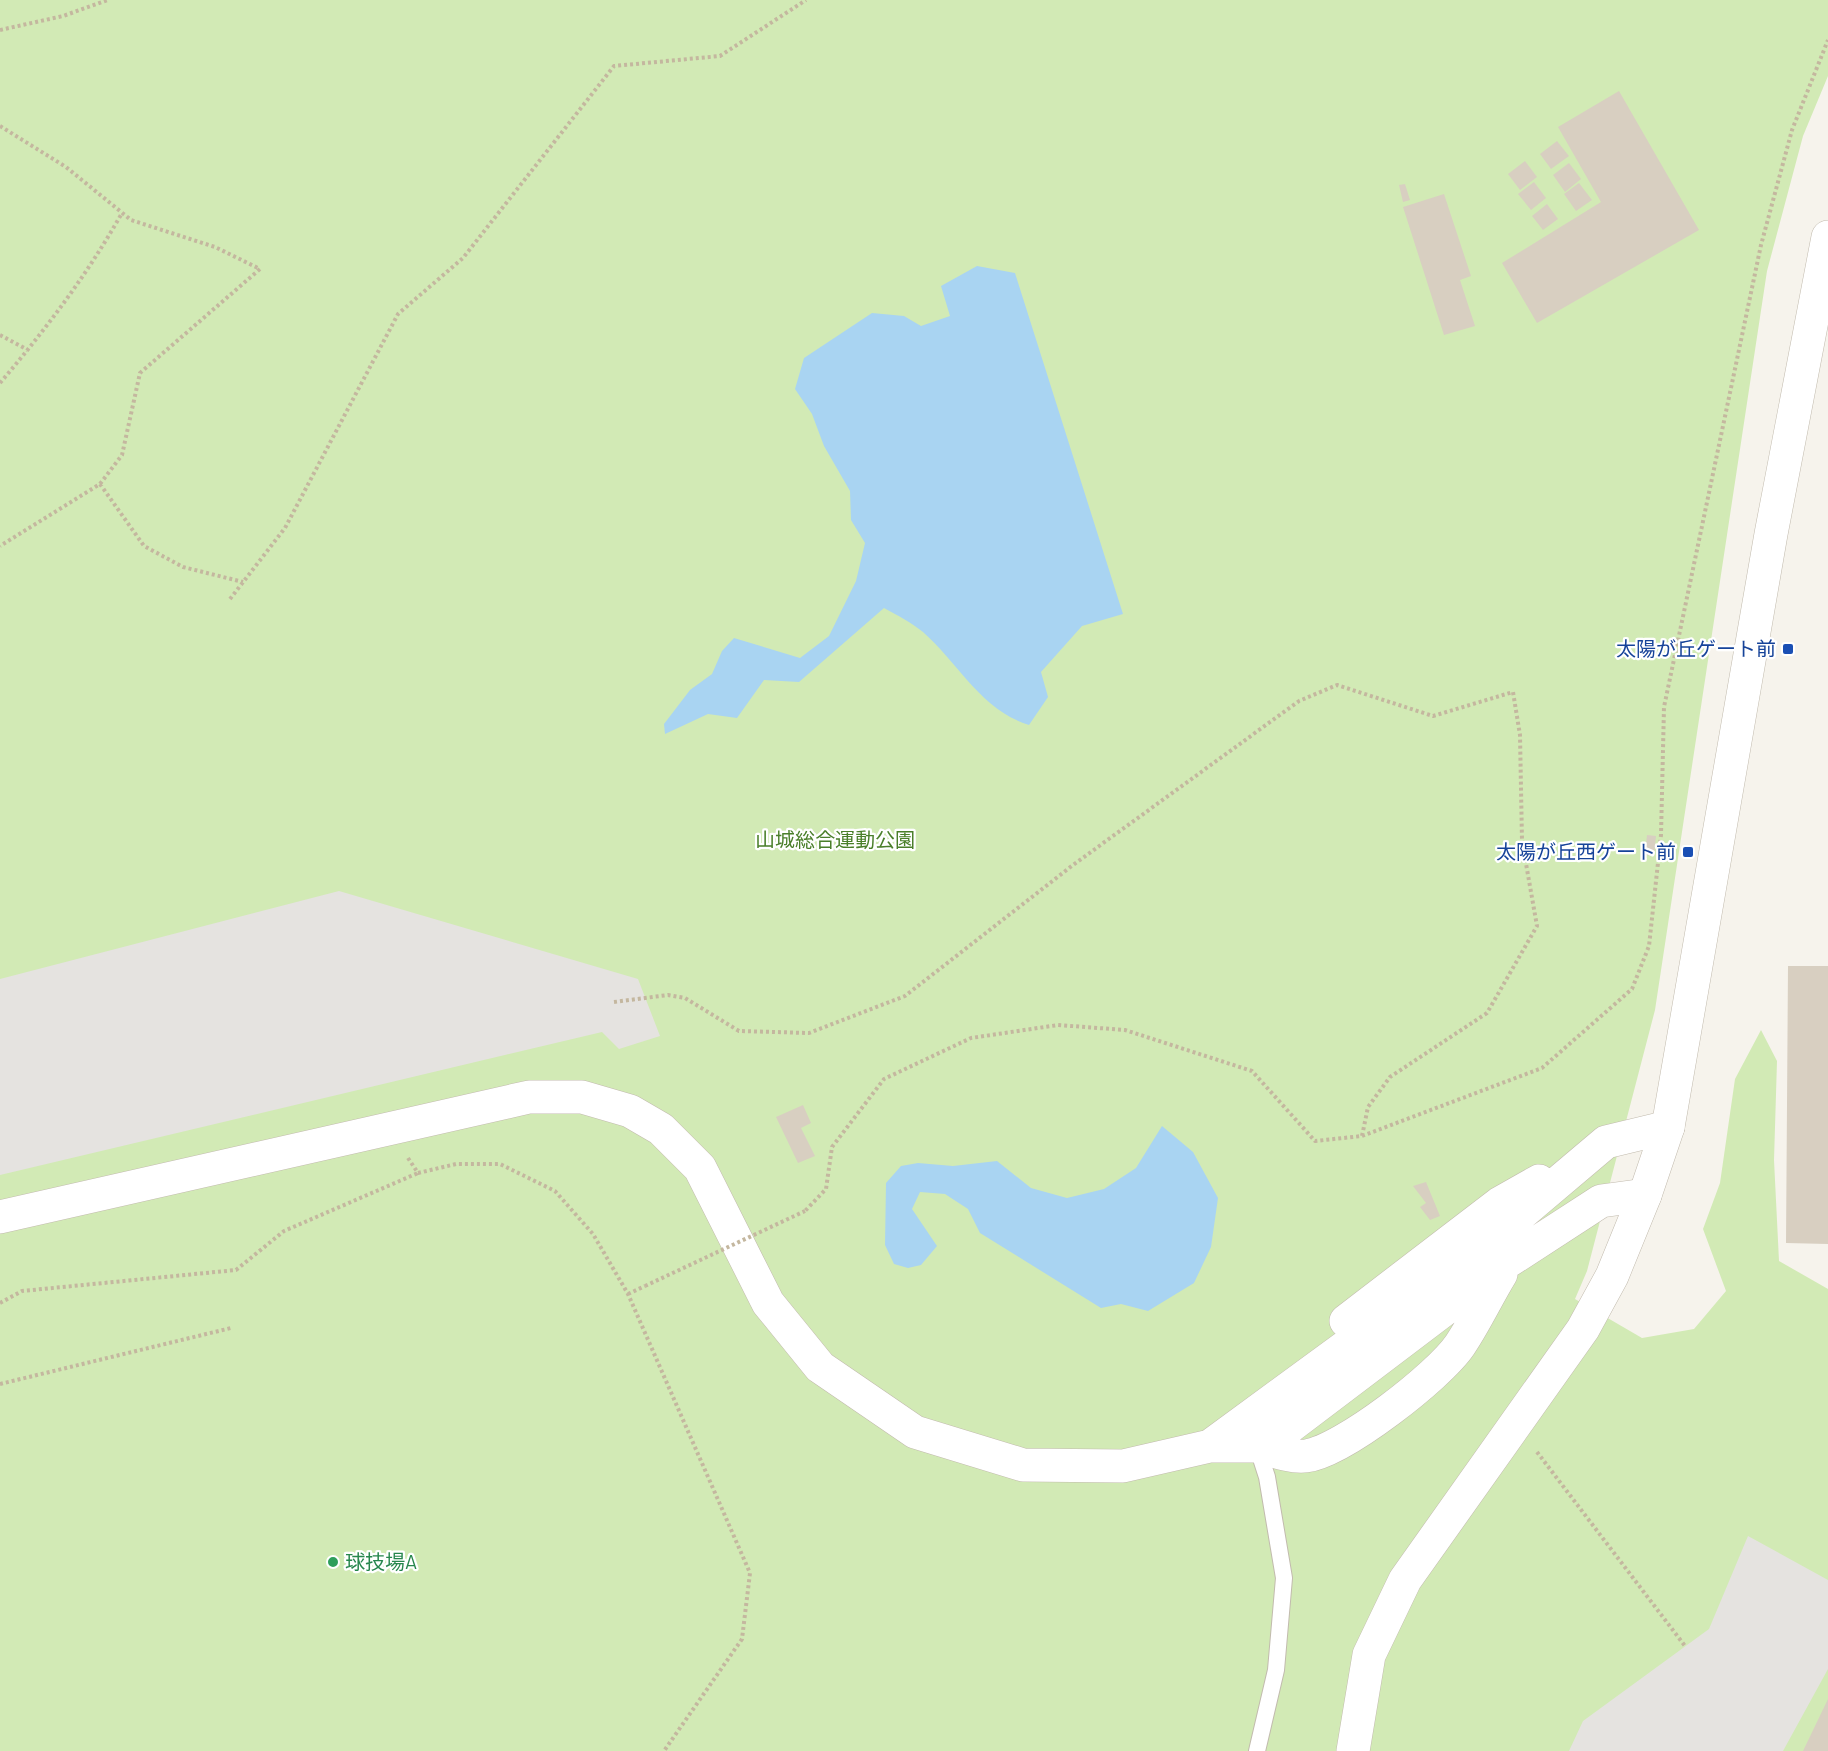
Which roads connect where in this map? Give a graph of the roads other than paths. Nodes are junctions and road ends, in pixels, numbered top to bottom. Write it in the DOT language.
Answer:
graph roads {
  1 [pos="1828,237"];
  2 [pos="1668,1127"];
  3 [pos="1645,1195"];
  4 [pos="0,1217"];
  5 [pos="1507,1262"];
  6 [pos="1210,1446"];
  7 [pos="1268,1458"];
  8 [pos="1257,1751"];
  9 [pos="1353,1751"];
  1 -- 2 [label="street"];
  2 -- 3 [label="street"];
  2 -- 6 [label="street"];
  3 -- 5 [label="street"];
  3 -- 9 [label="street"];
  4 -- 6 [label="street"];
  5 -- 7 [label="street"];
  5 -- 7 [label="street"];
  6 -- 7 [label="street"];
  7 -- 8 [label="lane"];
}
